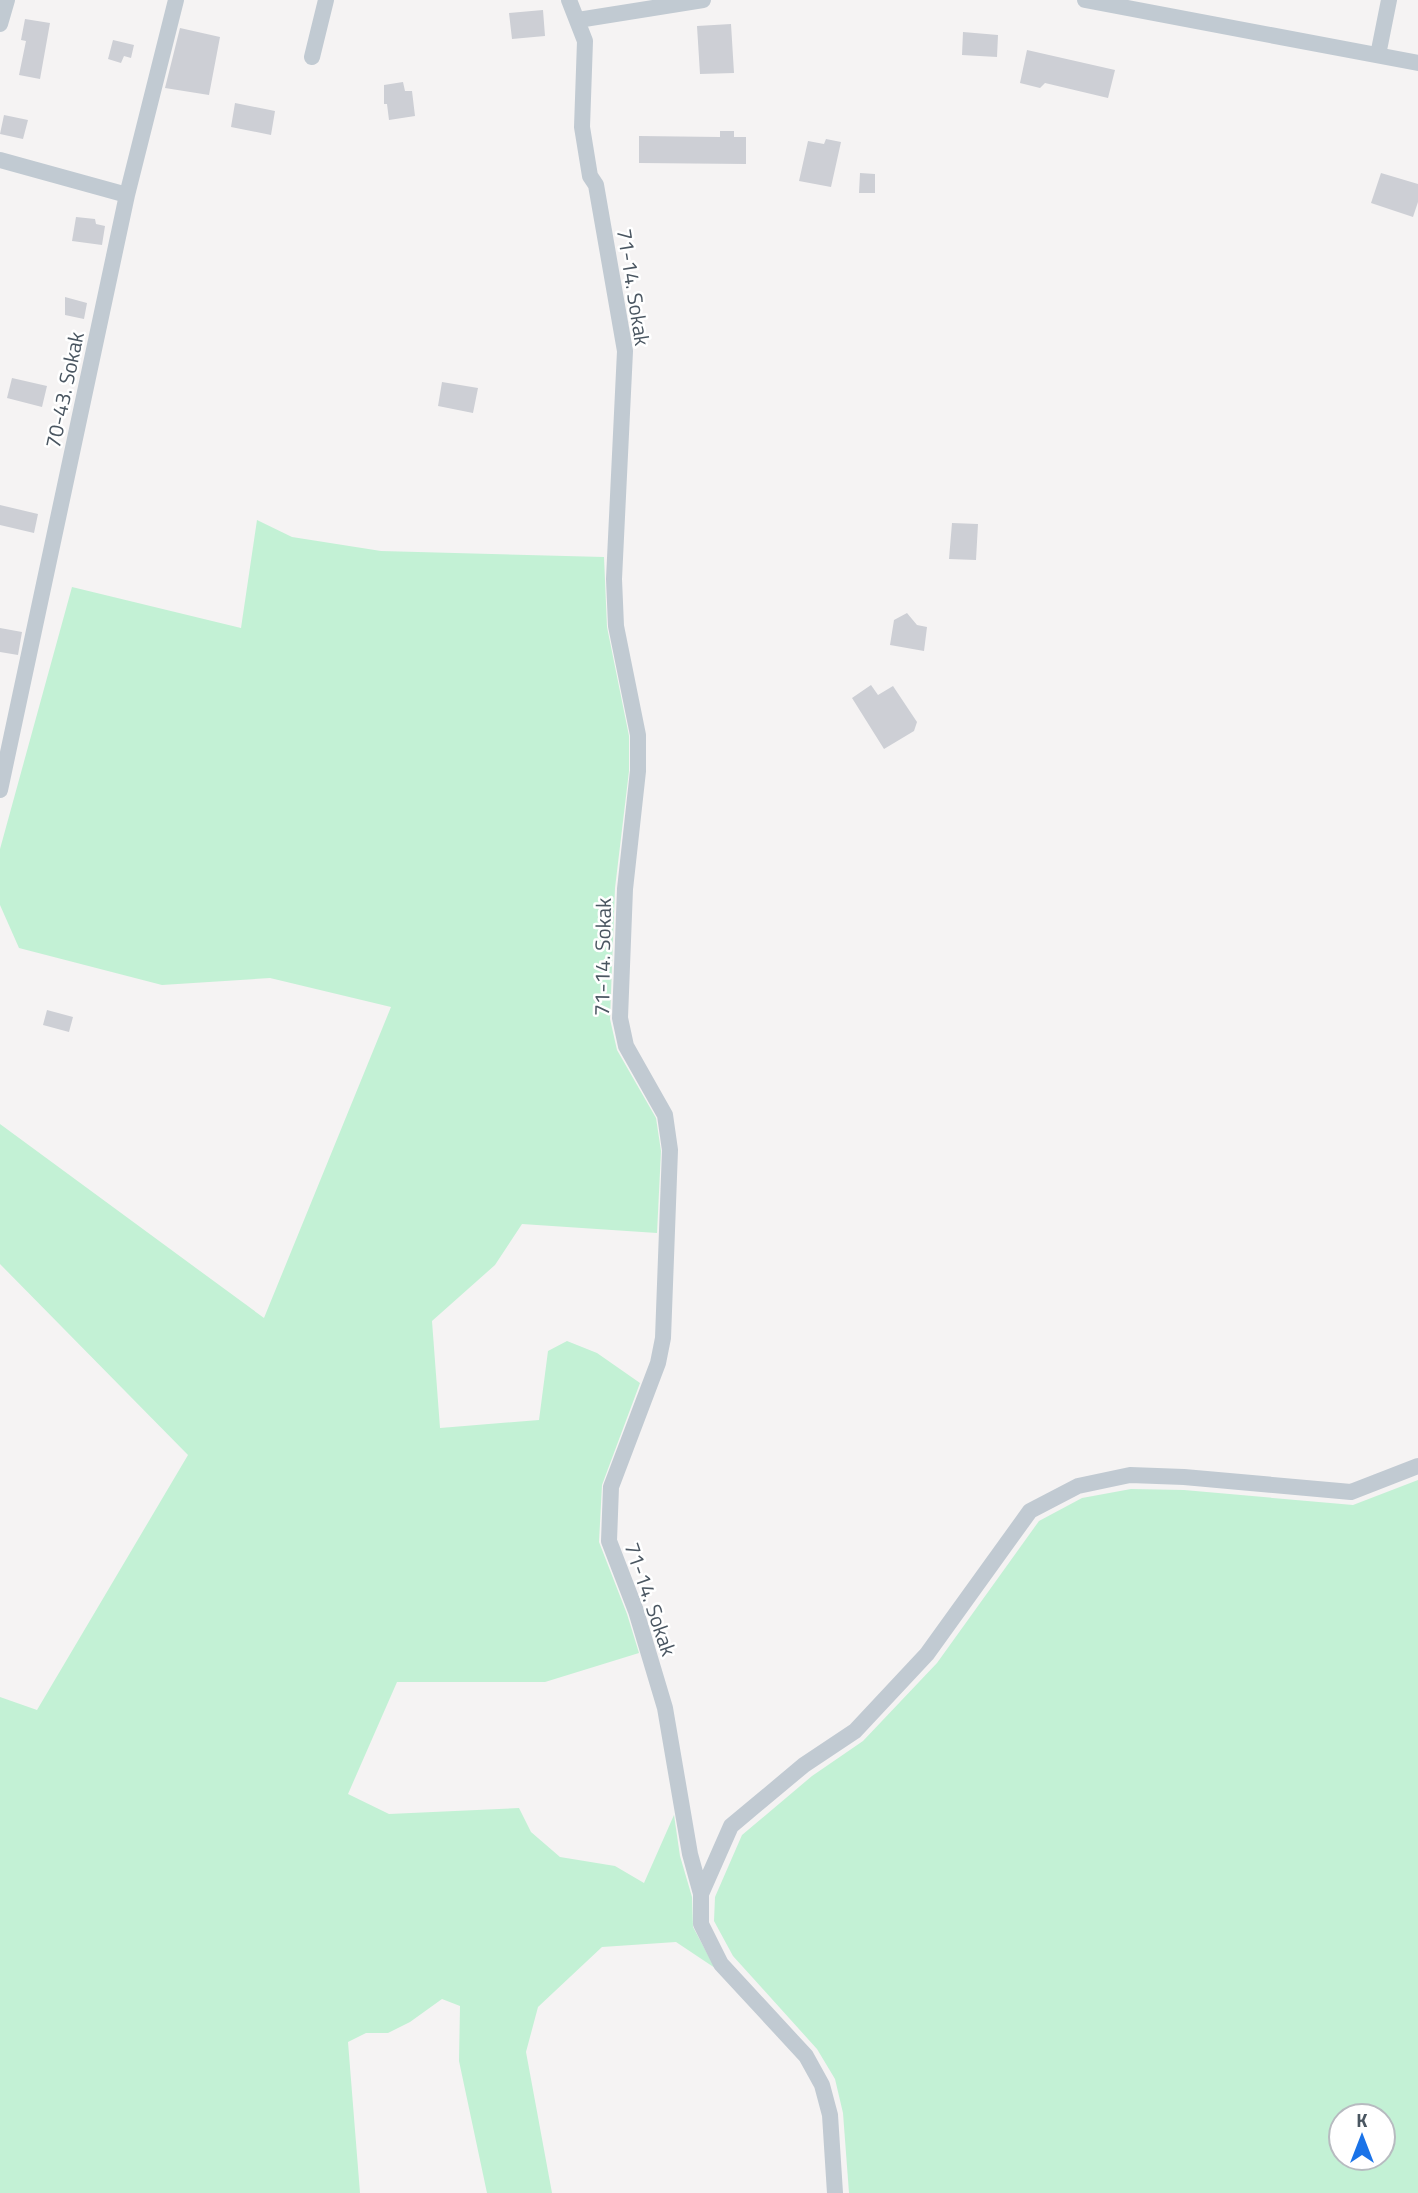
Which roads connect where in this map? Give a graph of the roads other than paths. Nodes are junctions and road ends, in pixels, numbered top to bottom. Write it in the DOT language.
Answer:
graph roads {
  1 [pos="7,0"];
  2 [pos="176,0"];
  3 [pos="326,0"];
  4 [pos="569,0"];
  5 [pos="703,0"];
  6 [pos="1086,0"];
  7 [pos="1390,0"];
  8 [pos="578,20"];
  9 [pos="0,24"];
  10 [pos="1378,55"];
  11 [pos="312,57"];
  12 [pos="1418,63"];
  13 [pos="0,160"];
  14 [pos="127,195"];
  15 [pos="0,790"];
  16 [pos="1418,1466"];
  17 [pos="701,1894"];
  18 [pos="835,2193"];
  1 -- 9 [label="street"];
  2 -- 14 [label="street, 70-43. Sokak"];
  3 -- 11 [label="street"];
  4 -- 8 [label="street, 71-14. Sokak"];
  5 -- 8 [label="street"];
  6 -- 10 [label="street"];
  7 -- 10 [label="street"];
  8 -- 17 [label="street, 71-14. Sokak"];
  10 -- 12 [label="street"];
  13 -- 14 [label="street"];
  14 -- 15 [label="street, 70-43. Sokak"];
  16 -- 17 [label="street"];
  17 -- 18 [label="street, 71-14. Sokak"];
}
